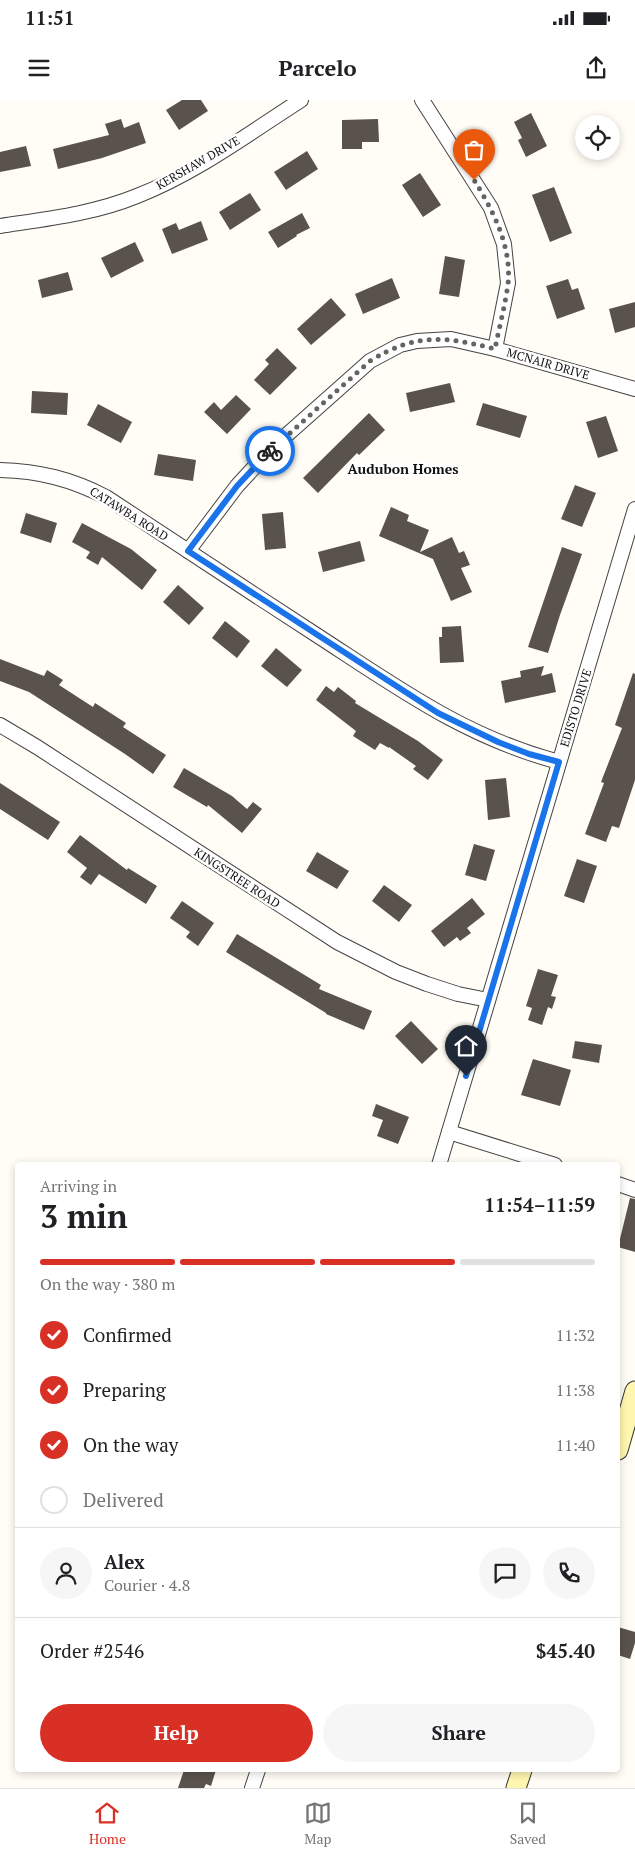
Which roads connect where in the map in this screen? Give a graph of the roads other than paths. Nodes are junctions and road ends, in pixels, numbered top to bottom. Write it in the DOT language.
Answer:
graph roads {
  1 [pos="301,100"];
  2 [pos="422,100"];
  3 [pos="0,226"];
  4 [pos="495,349"];
  5 [pos="635,389"];
  6 [pos="0,470"];
  7 [pos="635,508"];
  8 [pos="188,551"];
  9 [pos="0,725"];
  10 [pos="559,762"];
  11 [pos="488,1000"];
  12 [pos="449,1132"];
  13 [pos="440,1162"];
  14 [pos="545,1162"];
  15 [pos="620,1185"];
  16 [pos="635,1190"];
  17 [pos="635,1391"];
  18 [pos="620,1443"];
  19 [pos="257,1772"];
  20 [pos="521,1772"];
  21 [pos="252,1788"];
  22 [pos="516,1788"];
  1 -- 3 [label="street, KERSHAW DRIVE"];
  2 -- 4 [label="street"];
  4 -- 5 [label="street, MCNAIR DRIVE"];
  4 -- 8 [label="street, MCNAIR DRIVE"];
  6 -- 8 [label="street, CATAWBA ROAD"];
  7 -- 10 [label="street, EDISTO DRIVE"];
  8 -- 10 [label="street, CATAWBA ROAD"];
  9 -- 11 [label="street, KINGSTREE ROAD"];
  10 -- 11 [label="street, EDISTO DRIVE"];
  11 -- 12 [label="street, EDISTO DRIVE"];
  12 -- 13 [label="street, EDISTO DRIVE"];
  12 -- 14 [label="street"];
  15 -- 16 [label="street"];
  17 -- 18 [label="street"];
  19 -- 21 [label="street"];
  20 -- 22 [label="street"];
}
